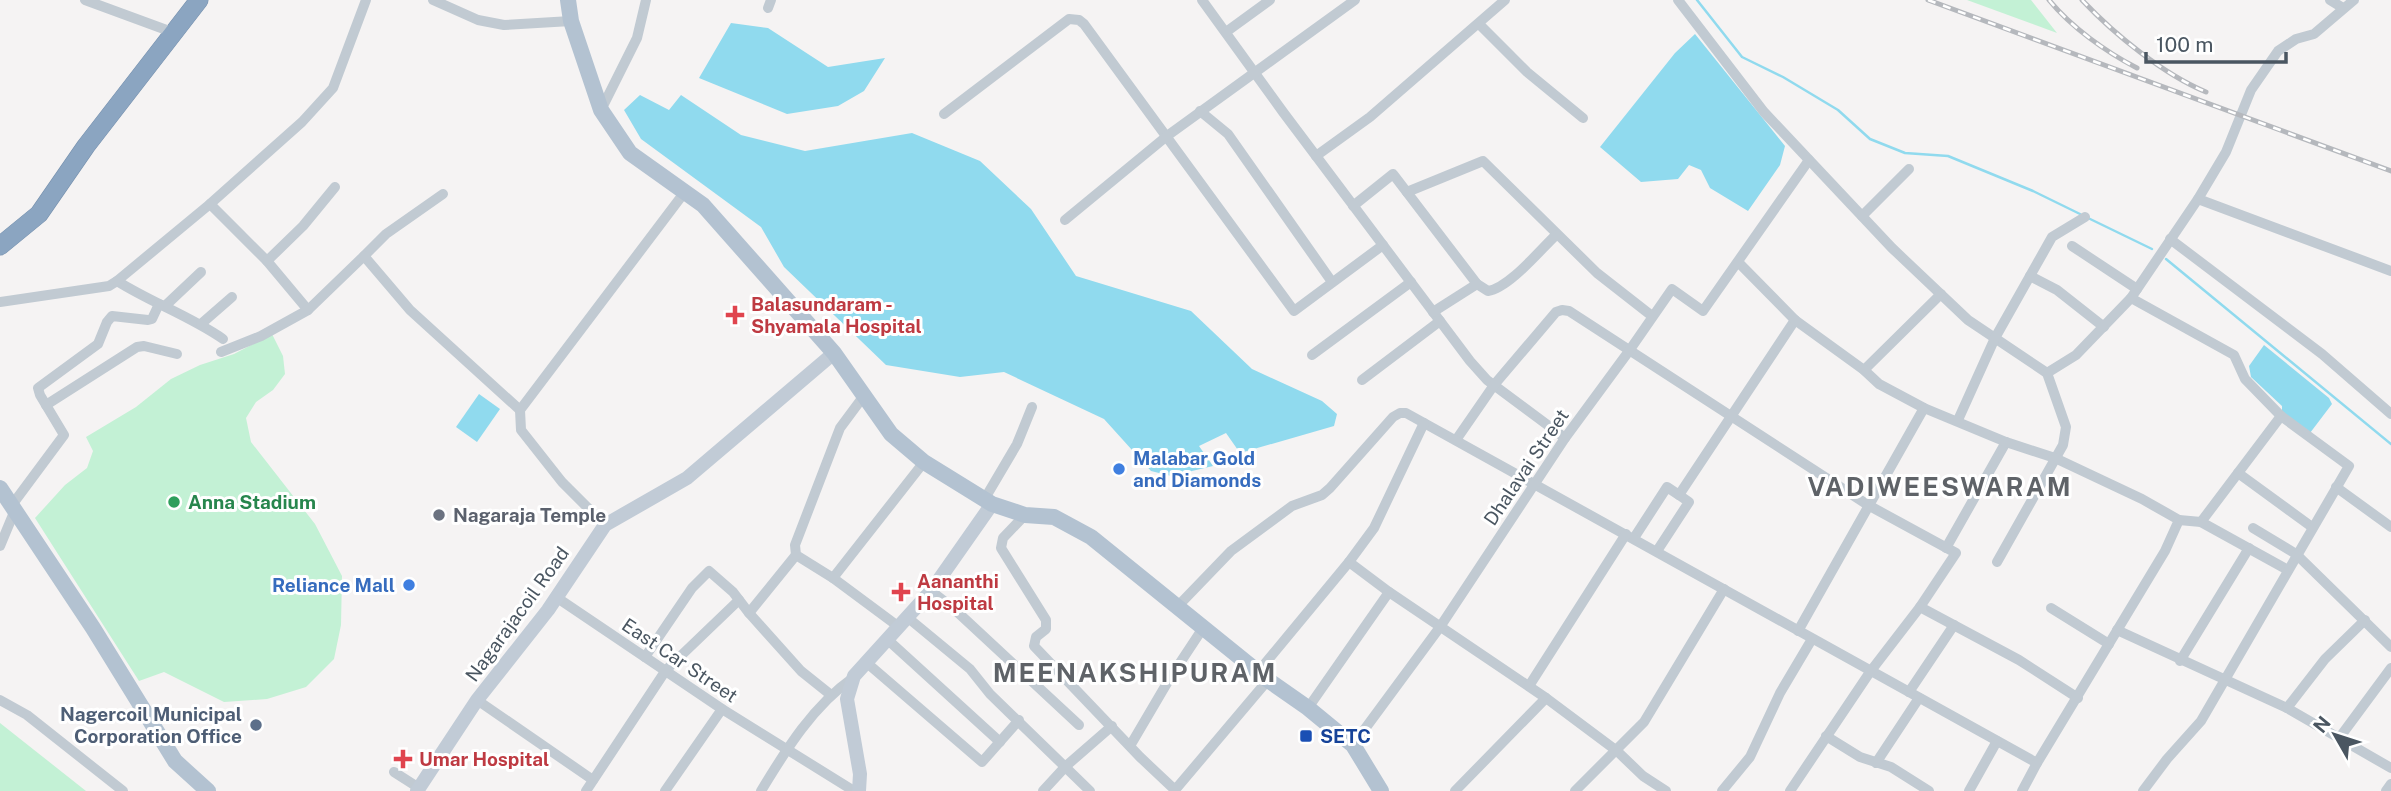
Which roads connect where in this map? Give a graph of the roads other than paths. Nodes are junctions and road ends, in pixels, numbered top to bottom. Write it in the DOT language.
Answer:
graph roads {
  1 [pos="199,0"];
  2 [pos="366,0"];
  3 [pos="432,0"];
  4 [pos="568,0"];
  5 [pos="646,0"];
  6 [pos="1202,0"];
  7 [pos="1270,0"];
  8 [pos="1355,0"];
  9 [pos="1505,0"];
  10 [pos="1678,0"];
  11 [pos="2330,0"];
  12 [pos="2354,0"];
  13 [pos="92,1"];
  14 [pos="2343,8"];
  15 [pos="571,21"];
  16 [pos="1479,24"];
  17 [pos="173,32"];
  18 [pos="1226,32"];
  19 [pos="1255,71"];
  20 [pos="601,110"];
  21 [pos="1200,111"];
  22 [pos="944,114"];
  23 [pos="1583,118"];
  24 [pos="1167,136"];
  25 [pos="1316,156"];
  26 [pos="1809,160"];
  27 [pos="1909,169"];
  28 [pos="335,187"];
  29 [pos="1407,192"];
  30 [pos="684,193"];
  31 [pos="443,194"];
  32 [pos="2199,199"];
  33 [pos="210,204"];
  34 [pos="1353,206"];
  35 [pos="1862,216"];
  36 [pos="2085,217"];
  37 [pos="1065,220"];
  38 [pos="1556,235"];
  39 [pos="2170,239"];
  40 [pos="1382,245"];
  41 [pos="0,246"];
  42 [pos="2072,246"];
  43 [pos="364,256"];
  44 [pos="267,261"];
  45 [pos="1738,262"];
  46 [pos="2391,271"];
  47 [pos="201,272"];
  48 [pos="2030,276"];
  49 [pos="117,281"];
  50 [pos="1332,282"];
  51 [pos="1411,282"];
  52 [pos="1476,284"];
  53 [pos="1941,294"];
  54 [pos="2134,294"];
  55 [pos="232,297"];
  56 [pos="0,302"];
  57 [pos="162,305"];
  58 [pos="308,310"];
  59 [pos="1653,316"];
  60 [pos="1436,317"];
  61 [pos="1795,320"];
  62 [pos="201,324"];
  63 [pos="2104,327"];
  64 [pos="1995,338"];
  65 [pos="223,339"];
  66 [pos="1629,351"];
  67 [pos="221,352"];
  68 [pos="834,353"];
  69 [pos="177,354"];
  70 [pos="1312,355"];
  71 [pos="1864,370"];
  72 [pos="2048,373"];
  73 [pos="1362,380"];
  74 [pos="1494,385"];
  75 [pos="863,397"];
  76 [pos="46,405"];
  77 [pos="1032,408"];
  78 [pos="1924,408"];
  79 [pos="520,410"];
  80 [pos="2391,414"];
  81 [pos="1731,416"];
  82 [pos="2281,416"];
  83 [pos="1958,420"];
  84 [pos="1424,423"];
  85 [pos="1566,438"];
  86 [pos="1456,440"];
  87 [pos="2006,442"];
  88 [pos="2055,458"];
  89 [pos="924,462"];
  90 [pos="2238,472"];
  91 [pos="1535,482"];
  92 [pos="2336,487"];
  93 [pos="0,488"];
  94 [pos="1679,495"];
  95 [pos="988,502"];
  96 [pos="1868,505"];
  97 [pos="14,507"];
  98 [pos="1025,514"];
  99 [pos="2179,520"];
  100 [pos="2201,522"];
  101 [pos="605,525"];
  102 [pos="2312,527"];
  103 [pos="2391,527"];
  104 [pos="2253,528"];
  105 [pos="1630,536"];
  106 [pos="0,546"];
  107 [pos="1946,548"];
  108 [pos="2249,548"];
  109 [pos="1657,551"];
  110 [pos="796,555"];
  111 [pos="2296,555"];
  112 [pos="1349,562"];
  113 [pos="1997,562"];
  114 [pos="2288,570"];
  115 [pos="833,578"];
  116 [pos="1724,589"];
  117 [pos="931,591"];
  118 [pos="1389,592"];
  119 [pos="556,597"];
  120 [pos="739,600"];
  121 [pos="1178,606"];
  122 [pos="1920,607"];
  123 [pos="2051,608"];
  124 [pos="749,612"];
  125 [pos="2365,620"];
  126 [pos="903,622"];
  127 [pos="1954,625"];
  128 [pos="1440,626"];
  129 [pos="1203,628"];
  130 [pos="2117,630"];
  131 [pos="1798,631"];
  132 [pos="1812,639"];
  133 [pos="888,640"];
  134 [pos="2109,644"];
  135 [pos="2391,646"];
  136 [pos="645,657"];
  137 [pos="2180,661"];
  138 [pos="867,663"];
  139 [pos="2391,668"];
  140 [pos="666,670"];
  141 [pos="1870,672"];
  142 [pos="854,676"];
  143 [pos="1263,676"];
  144 [pos="2226,681"];
  145 [pos="1529,686"];
  146 [pos="1909,692"];
  147 [pos="831,695"];
  148 [pos="1546,698"];
  149 [pos="1919,698"];
  150 [pos="2078,698"];
  151 [pos="0,700"];
  152 [pos="477,700"];
  153 [pos="1308,708"];
  154 [pos="2287,708"];
  155 [pos="722,709"];
  156 [pos="1020,720"];
  157 [pos="1079,726"];
  158 [pos="1112,726"];
  159 [pos="1826,736"];
  160 [pos="2340,737"];
  161 [pos="1997,741"];
  162 [pos="1000,742"];
  163 [pos="1353,745"];
  164 [pos="1130,746"];
  165 [pos="787,749"];
  166 [pos="1617,751"];
  167 [pos="1876,763"];
  168 [pos="2037,763"];
  169 [pos="1066,765"];
  170 [pos="2391,768"];
  171 [pos="394,772"];
  172 [pos="593,780"];
  173 [pos="2391,785"];
  174 [pos="418,789"];
  175 [pos="123,791"];
  176 [pos="208,791"];
  177 [pos="586,791"];
  178 [pos="665,791"];
  179 [pos="761,791"];
  180 [pos="856,791"];
  181 [pos="1043,791"];
  182 [pos="1090,791"];
  183 [pos="1381,791"];
  184 [pos="1455,791"];
  185 [pos="1576,791"];
  186 [pos="1666,791"];
  187 [pos="1723,791"];
  188 [pos="1790,791"];
  189 [pos="1930,791"];
  190 [pos="1969,791"];
  191 [pos="2022,791"];
  192 [pos="2143,791"];
  193 [pos="2385,791"];
  1 -- 17 [label="highway"];
  2 -- 33 [label="street"];
  3 -- 15 [label="street"];
  4 -- 15 [label="main road"];
  5 -- 20 [label="street"];
  6 -- 18 [label="street"];
  7 -- 18 [label="street"];
  8 -- 19 [label="street"];
  9 -- 16 [label="street"];
  10 -- 26 [label="street"];
  11 -- 14 [label="street"];
  12 -- 14 [label="street"];
  13 -- 17 [label="street"];
  14 -- 32 [label="street"];
  15 -- 20 [label="main road"];
  16 -- 23 [label="street"];
  16 -- 25 [label="street"];
  17 -- 41 [label="highway"];
  18 -- 19 [label="street"];
  19 -- 21 [label="street"];
  19 -- 25 [label="street"];
  20 -- 30 [label="main road"];
  21 -- 24 [label="street"];
  21 -- 50 [label="street"];
  22 -- 24 [label="street"];
  24 -- 37 [label="street"];
  24 -- 50 [label="street"];
  25 -- 34 [label="street"];
  26 -- 35 [label="street"];
  26 -- 45 [label="street"];
  27 -- 35 [label="street"];
  28 -- 44 [label="street"];
  29 -- 34 [label="street"];
  29 -- 38 [label="street"];
  29 -- 52 [label="street"];
  30 -- 68 [label="main road"];
  30 -- 79 [label="street"];
  31 -- 43 [label="street"];
  32 -- 39 [label="street"];
  32 -- 46 [label="street"];
  33 -- 44 [label="street"];
  33 -- 49 [label="street"];
  34 -- 40 [label="street"];
  35 -- 53 [label="street"];
  36 -- 48 [label="street"];
  38 -- 52 [label="street"];
  38 -- 59 [label="street"];
  39 -- 54 [label="street"];
  39 -- 80 [label="street"];
  40 -- 50 [label="street"];
  40 -- 51 [label="street"];
  42 -- 54 [label="street"];
  43 -- 58 [label="street"];
  43 -- 79 [label="street"];
  44 -- 58 [label="street"];
  45 -- 59 [label="street, Dhalavai Street"];
  45 -- 61 [label="street"];
  47 -- 57 [label="street"];
  48 -- 63 [label="street"];
  48 -- 64 [label="street"];
  49 -- 56 [label="street"];
  49 -- 57 [label="street"];
  51 -- 60 [label="street"];
  51 -- 70 [label="street"];
  52 -- 60 [label="street"];
  53 -- 64 [label="street"];
  53 -- 71 [label="street"];
  54 -- 63 [label="street"];
  54 -- 82 [label="street"];
  55 -- 62 [label="street"];
  57 -- 62 [label="street"];
  57 -- 76 [label="street"];
  58 -- 67 [label="street"];
  59 -- 66 [label="street, Dhalavai Street"];
  60 -- 73 [label="street"];
  60 -- 74 [label="street"];
  61 -- 71 [label="street"];
  61 -- 81 [label="street"];
  62 -- 65 [label="street"];
  63 -- 72 [label="street"];
  64 -- 72 [label="street"];
  64 -- 83 [label="street"];
  66 -- 74 [label="street"];
  66 -- 81 [label="street"];
  66 -- 85 [label="street, Dhalavai Street"];
  68 -- 75 [label="main road"];
  68 -- 101 [label="street, Nagarajacoil Road"];
  69 -- 76 [label="street"];
  71 -- 78 [label="street"];
  72 -- 88 [label="street"];
  74 -- 85 [label="street"];
  74 -- 86 [label="street"];
  75 -- 89 [label="main road"];
  75 -- 110 [label="street"];
  76 -- 97 [label="street"];
  77 -- 95 [label="street"];
  78 -- 83 [label="street"];
  78 -- 96 [label="street"];
  79 -- 101 [label="street"];
  81 -- 94 [label="street"];
  81 -- 96 [label="street"];
  82 -- 90 [label="street"];
  82 -- 92 [label="street"];
  83 -- 87 [label="street"];
  84 -- 86 [label="street"];
  84 -- 112 [label="street"];
  84 -- 121 [label="street"];
  85 -- 91 [label="street, Dhalavai Street"];
  86 -- 91 [label="street"];
  87 -- 88 [label="street"];
  87 -- 107 [label="street"];
  88 -- 99 [label="street"];
  88 -- 113 [label="street"];
  89 -- 95 [label="main road"];
  89 -- 115 [label="street"];
  90 -- 100 [label="street"];
  90 -- 102 [label="street"];
  91 -- 105 [label="street"];
  91 -- 128 [label="street, Dhalavai Street"];
  92 -- 102 [label="street"];
  92 -- 103 [label="street"];
  93 -- 97 [label="main road"];
  94 -- 105 [label="street"];
  94 -- 109 [label="street"];
  95 -- 98 [label="main road"];
  95 -- 117 [label="street"];
  96 -- 107 [label="street"];
  96 -- 131 [label="street"];
  97 -- 106 [label="street"];
  97 -- 176 [label="main road"];
  98 -- 121 [label="main road"];
  98 -- 158 [label="street"];
  99 -- 100 [label="street"];
  99 -- 130 [label="street"];
  100 -- 108 [label="street"];
  101 -- 119 [label="street, Nagarajacoil Road"];
  102 -- 111 [label="street"];
  104 -- 111 [label="street"];
  105 -- 109 [label="street"];
  105 -- 145 [label="street"];
  107 -- 122 [label="street"];
  108 -- 114 [label="street"];
  108 -- 137 [label="street"];
  109 -- 116 [label="street"];
  110 -- 115 [label="street"];
  110 -- 124 [label="street"];
  111 -- 114 [label="street"];
  111 -- 125 [label="street"];
  112 -- 118 [label="street"];
  112 -- 143 [label="street"];
  114 -- 144 [label="street"];
  115 -- 126 [label="street"];
  116 -- 131 [label="street"];
  116 -- 166 [label="street"];
  117 -- 126 [label="street"];
  117 -- 157 [label="street"];
  118 -- 128 [label="street"];
  118 -- 153 [label="street"];
  119 -- 136 [label="street, East Car Street"];
  119 -- 152 [label="street, Nagarajacoil Road"];
  120 -- 124 [label="street"];
  120 -- 136 [label="street"];
  120 -- 140 [label="street"];
  121 -- 129 [label="main road"];
  122 -- 127 [label="street"];
  122 -- 141 [label="street"];
  123 -- 134 [label="street"];
  124 -- 147 [label="street"];
  125 -- 135 [label="street"];
  125 -- 154 [label="street"];
  126 -- 133 [label="street"];
  126 -- 156 [label="street"];
  127 -- 146 [label="street"];
  127 -- 150 [label="street"];
  128 -- 145 [label="street"];
  128 -- 163 [label="street, Dhalavai Street"];
  129 -- 143 [label="main road"];
  129 -- 164 [label="street"];
  130 -- 134 [label="street"];
  130 -- 137 [label="street"];
  131 -- 132 [label="street"];
  132 -- 141 [label="street"];
  132 -- 187 [label="street"];
  133 -- 138 [label="street"];
  133 -- 162 [label="street"];
  134 -- 150 [label="street"];
  136 -- 140 [label="street, East Car Street"];
  137 -- 144 [label="street"];
  138 -- 142 [label="street"];
  138 -- 162 [label="street"];
  139 -- 160 [label="street"];
  140 -- 155 [label="street, East Car Street"];
  140 -- 172 [label="street"];
  141 -- 146 [label="street"];
  141 -- 159 [label="street"];
  142 -- 147 [label="street"];
  142 -- 180 [label="street"];
  143 -- 153 [label="main road"];
  143 -- 164 [label="street"];
  144 -- 154 [label="street"];
  144 -- 192 [label="street"];
  145 -- 148 [label="street"];
  146 -- 149 [label="street"];
  147 -- 165 [label="street"];
  148 -- 166 [label="street"];
  148 -- 184 [label="street"];
  149 -- 161 [label="street"];
  149 -- 167 [label="street"];
  150 -- 168 [label="street"];
  151 -- 175 [label="street"];
  152 -- 172 [label="street"];
  152 -- 174 [label="street, Nagarajacoil Road"];
  153 -- 163 [label="main road"];
  154 -- 160 [label="street"];
  155 -- 165 [label="street, East Car Street"];
  155 -- 178 [label="street"];
  156 -- 162 [label="street"];
  156 -- 169 [label="street"];
  158 -- 164 [label="street"];
  158 -- 169 [label="street"];
  159 -- 167 [label="street"];
  159 -- 188 [label="street"];
  160 -- 170 [label="street"];
  161 -- 168 [label="street"];
  161 -- 190 [label="street"];
  163 -- 183 [label="main road"];
  165 -- 179 [label="street"];
  165 -- 180 [label="street, East Car Street"];
  166 -- 185 [label="street"];
  166 -- 186 [label="street"];
  167 -- 189 [label="street"];
  168 -- 191 [label="street"];
  169 -- 181 [label="street"];
  169 -- 182 [label="street"];
  171 -- 174 [label="street"];
  172 -- 177 [label="street"];
  173 -- 193 [label="street"];
}
